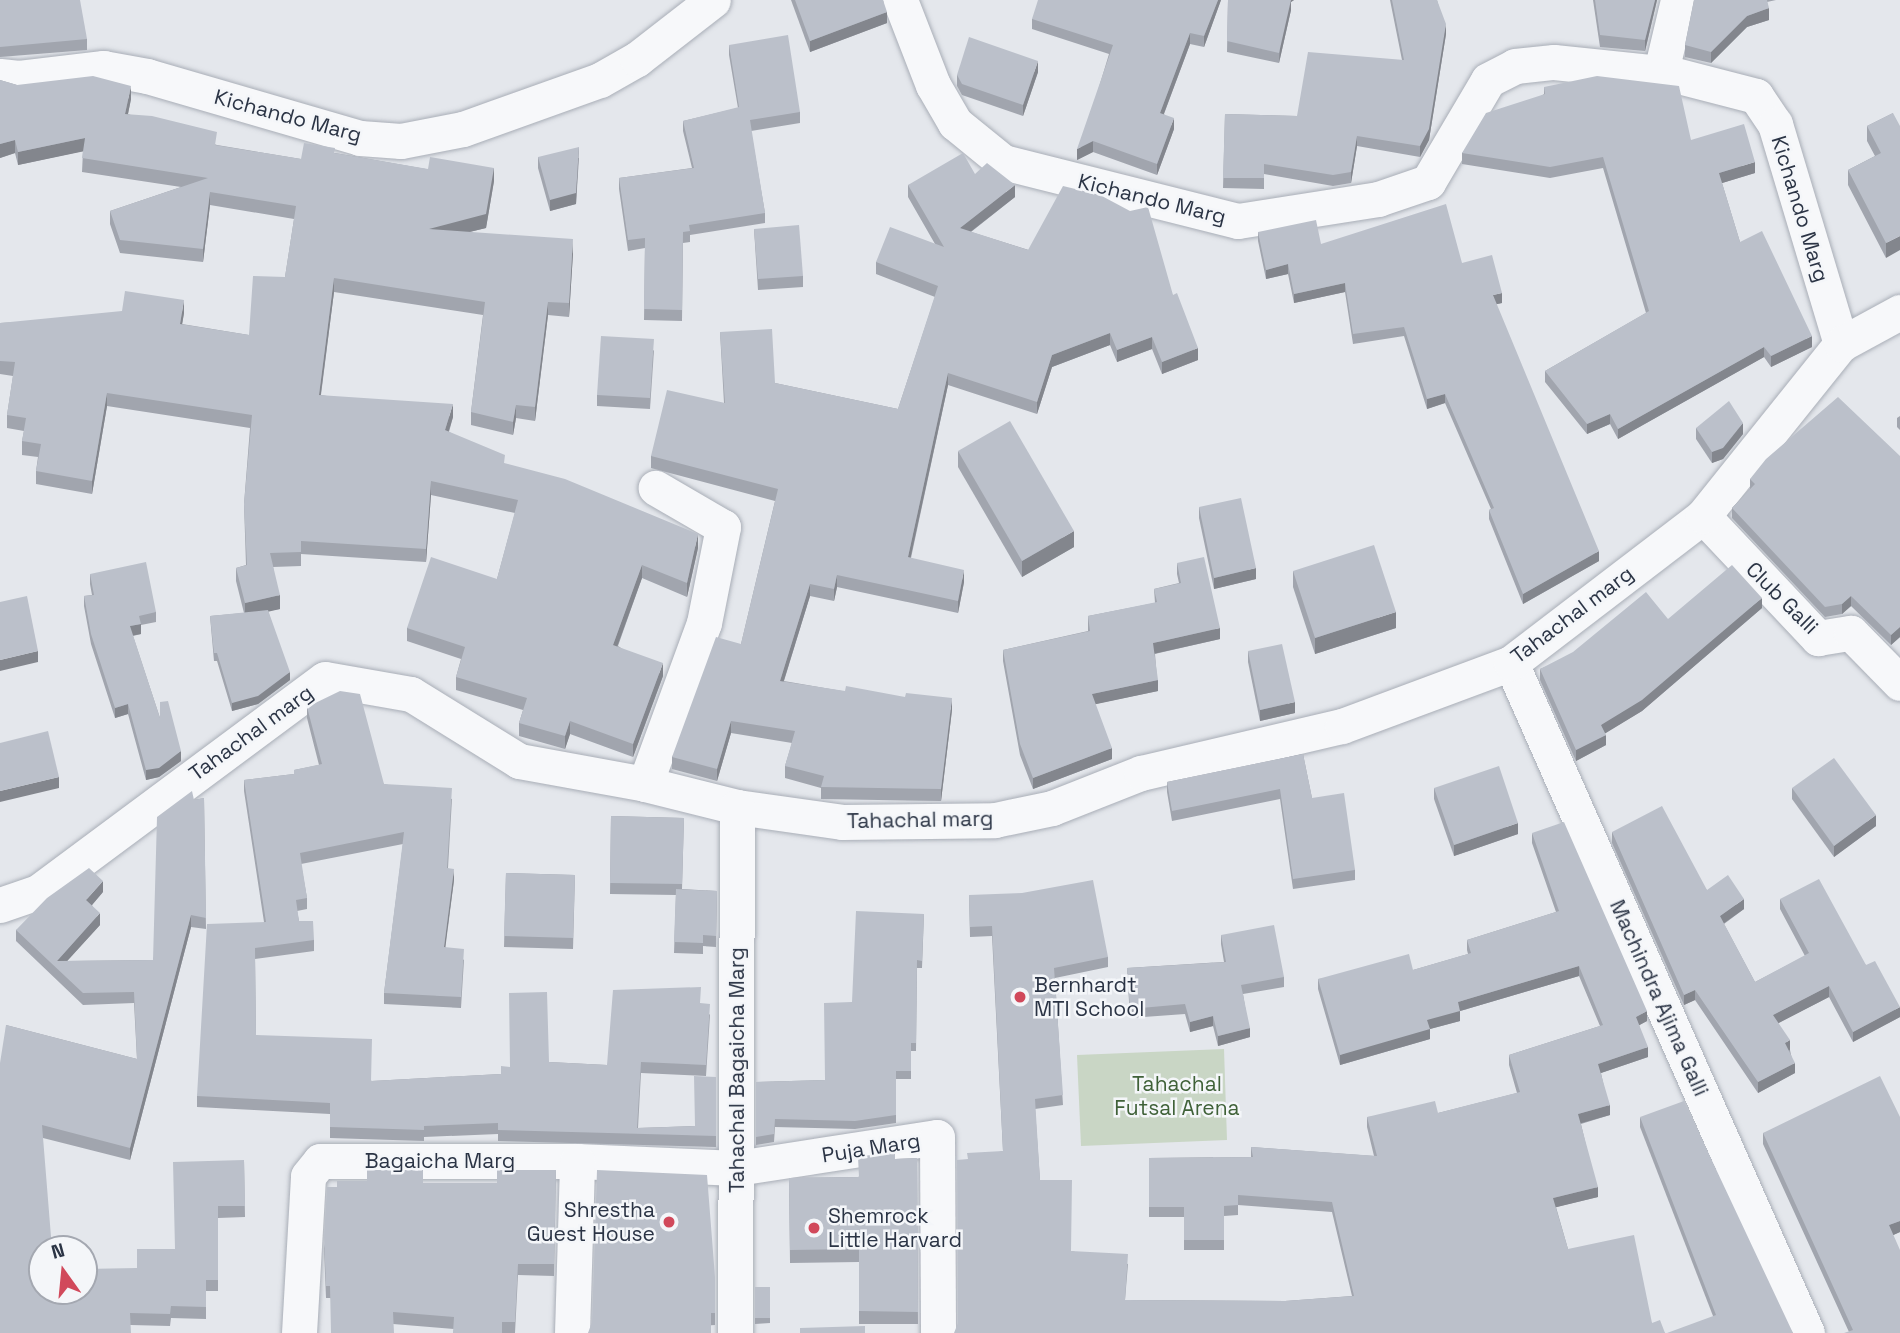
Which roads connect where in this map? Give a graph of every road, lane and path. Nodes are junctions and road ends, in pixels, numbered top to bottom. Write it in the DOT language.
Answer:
graph roads {
  1 [pos="713,0"];
  2 [pos="900,0"];
  3 [pos="1678,0"];
  4 [pos="1671,74"];
  5 [pos="0,76"];
  6 [pos="1900,312"];
  7 [pos="1841,344"];
  8 [pos="656,488"];
  9 [pos="1703,516"];
  10 [pos="1511,663"];
  11 [pos="1900,683"];
  12 [pos="645,784"];
  13 [pos="737,807"];
  14 [pos="0,905"];
  15 [pos="577,1161"];
  16 [pos="737,1168"];
  17 [pos="299,1333"];
  18 [pos="572,1333"];
  19 [pos="735,1333"];
  20 [pos="938,1333"];
  21 [pos="1807,1333"];
  1 -- 5 [label="street, Kichando Marg"];
  2 -- 4 [label="street, Kichando Marg"];
  3 -- 4 [label="street"];
  4 -- 7 [label="street, Kichando Marg"];
  6 -- 7 [label="street, Tahachal marg"];
  7 -- 9 [label="street, Tahachal marg"];
  8 -- 12 [label="street"];
  9 -- 10 [label="street, Tahachal marg"];
  9 -- 11 [label="street, Club Galli"];
  10 -- 13 [label="street, Tahachal marg"];
  10 -- 21 [label="street, Machindra Ajima Galli"];
  12 -- 13 [label="street, Tahachal marg"];
  12 -- 14 [label="street, Tahachal marg"];
  13 -- 16 [label="street, Tahachal Bagaicha Marg"];
  15 -- 16 [label="street, Bagaicha Marg"];
  15 -- 17 [label="street, Bagaicha Marg"];
  15 -- 18 [label="street"];
  16 -- 19 [label="street, Tahachal Bagaicha Marg"];
  16 -- 20 [label="street, Puja Marg"];
}
